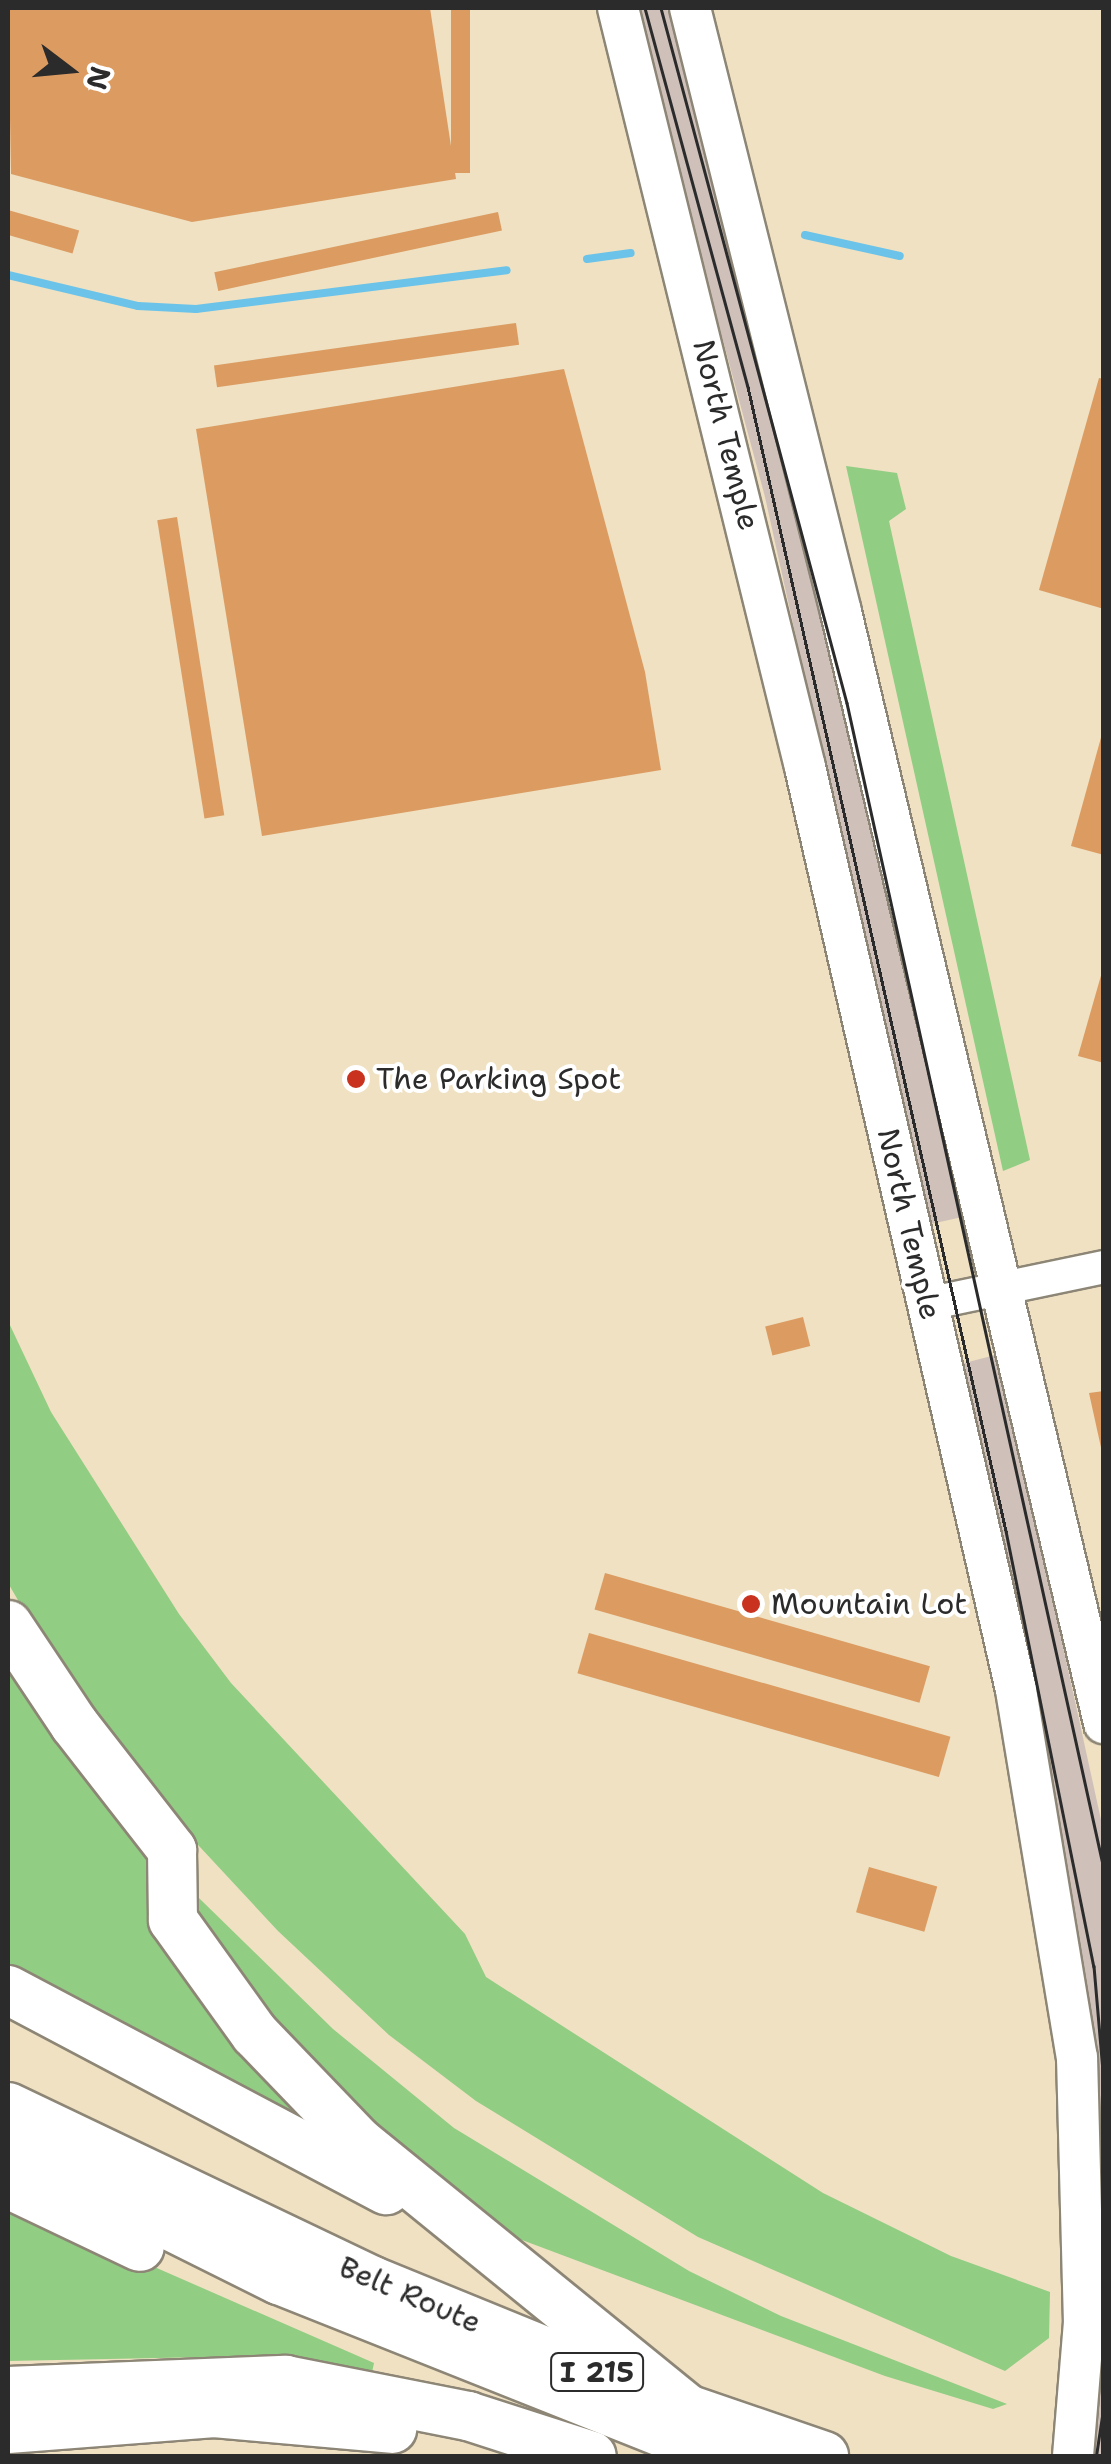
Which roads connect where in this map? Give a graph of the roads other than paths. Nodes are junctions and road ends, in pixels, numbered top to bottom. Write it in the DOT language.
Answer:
graph roads {
  1 [pos="618,8"];
  2 [pos="690,8"];
  3 [pos="1104,1267"];
  4 [pos="999,1286"];
  5 [pos="927,1304"];
  6 [pos="8,1626"];
  7 [pos="1104,1723"];
  8 [pos="8,1990"];
  9 [pos="8,2107"];
  10 [pos="8,2145"];
  11 [pos="8,2184"];
  12 [pos="477,2238"];
  13 [pos="426,2339"];
  14 [pos="8,2390"];
  15 [pos="687,2409"];
  16 [pos="8,2430"];
  17 [pos="514,2456"];
  18 [pos="592,2456"];
  19 [pos="721,2456"];
  20 [pos="824,2456"];
  21 [pos="1074,2456"];
  1 -- 5 [label="main road, North Temple"];
  2 -- 4 [label="main road"];
  3 -- 4 [label="street"];
  4 -- 5 [label="street"];
  4 -- 7 [label="main road"];
  5 -- 21 [label="main road, North Temple"];
  6 -- 12 [label="highway"];
  8 -- 12 [label="highway"];
  9 -- 15 [label="highway, Belt Route / I 215"];
  10 -- 13 [label="highway, Belt Route / I 215"];
  11 -- 13 [label="highway"];
  12 -- 15 [label="highway"];
  13 -- 19 [label="highway, Belt Route / I 215"];
  14 -- 18 [label="highway"];
  15 -- 20 [label="highway, Belt Route / I 215"];
  16 -- 17 [label="highway"];
}
